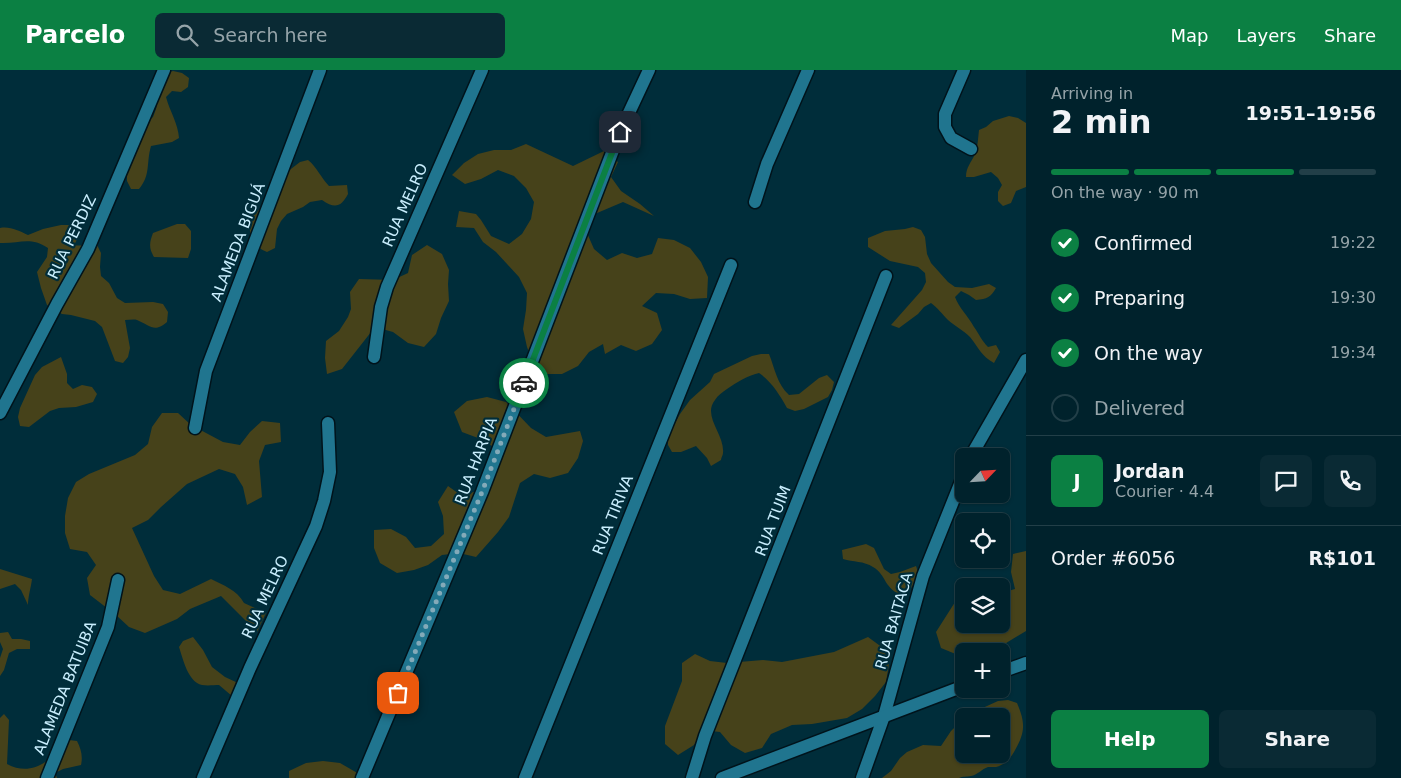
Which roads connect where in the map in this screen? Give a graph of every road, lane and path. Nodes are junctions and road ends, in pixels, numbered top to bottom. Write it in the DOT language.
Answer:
graph roads {
  1 [pos="164,70"];
  2 [pos="320,70"];
  3 [pos="482,70"];
  4 [pos="649,70"];
  5 [pos="808,70"];
  6 [pos="964,70"];
  7 [pos="971,150"];
  8 [pos="755,202"];
  9 [pos="731,265"];
  10 [pos="886,276"];
  11 [pos="374,357"];
  12 [pos="1026,360"];
  13 [pos="0,413"];
  14 [pos="328,423"];
  15 [pos="195,428"];
  16 [pos="976,448"];
  17 [pos="955,496"];
  18 [pos="118,580"];
  19 [pos="1026,663"];
  20 [pos="1010,669"];
  21 [pos="955,689"];
  22 [pos="884,716"];
  23 [pos="47,778"];
  24 [pos="203,778"];
  25 [pos="362,778"];
  26 [pos="525,778"];
  27 [pos="692,778"];
  28 [pos="722,778"];
  29 [pos="862,778"];
  1 -- 13 [label="street, RUA PERDIZ"];
  2 -- 15 [label="street, ALAMEDA BIGUÁ"];
  3 -- 11 [label="street, RUA MELRO"];
  4 -- 25 [label="street, RUA HARPIA"];
  5 -- 8 [label="street"];
  6 -- 7 [label="street"];
  9 -- 26 [label="street, RUA TIRIVA"];
  10 -- 27 [label="street, RUA TUIM"];
  12 -- 16 [label="street"];
  14 -- 24 [label="street, RUA MELRO"];
  17 -- 22 [label="street, RUA BAITACA"];
  18 -- 23 [label="street, ALAMEDA BATUIBA"];
  19 -- 20 [label="street"];
  21 -- 22 [label="street"];
  22 -- 28 [label="street"];
  22 -- 29 [label="street, RUA BAITACA"];
}
